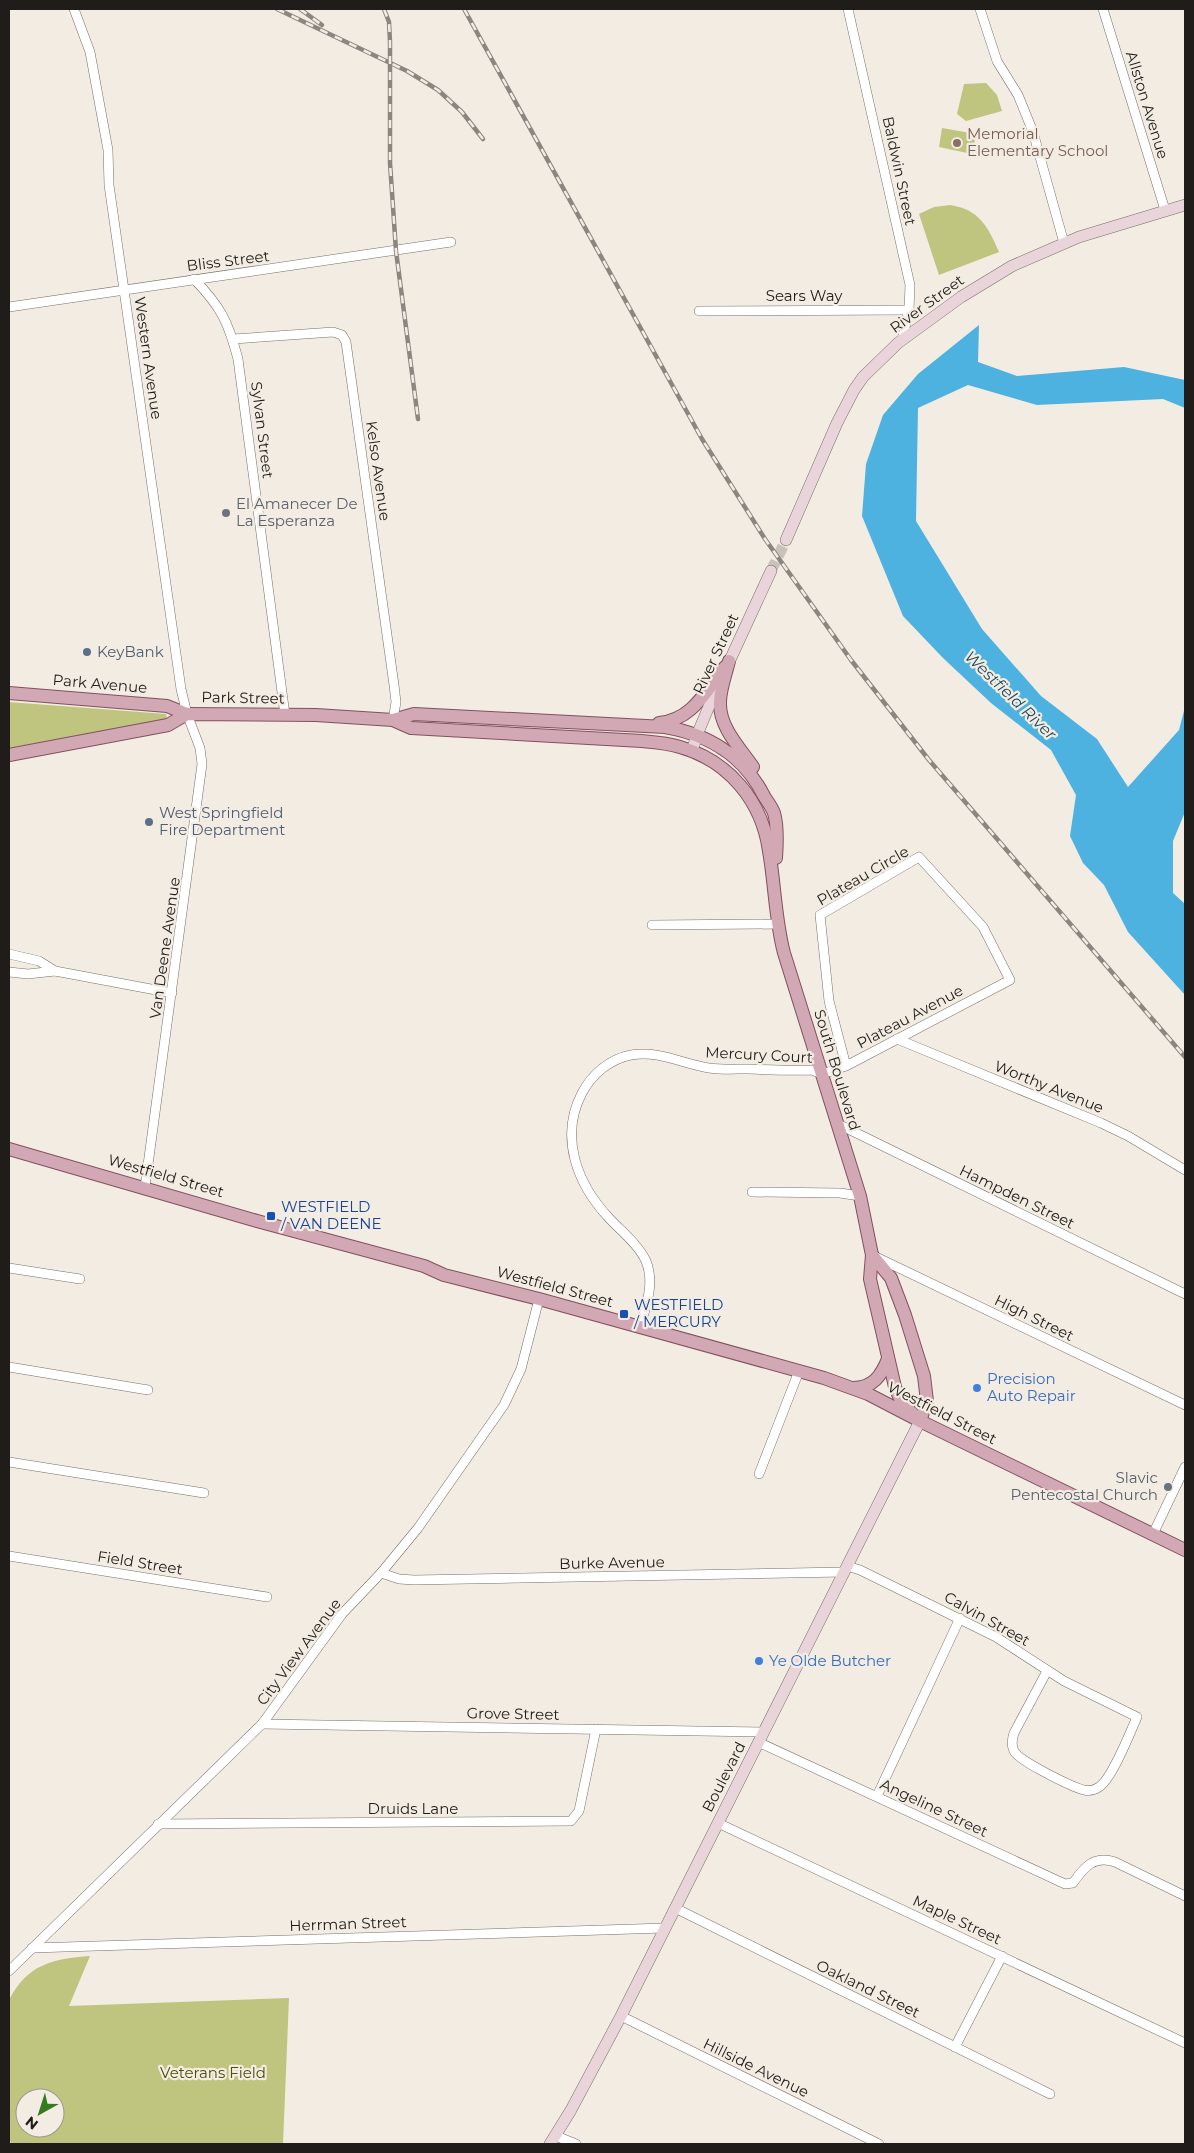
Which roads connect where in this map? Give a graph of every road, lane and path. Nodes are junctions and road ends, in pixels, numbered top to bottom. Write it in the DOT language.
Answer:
graph roads {
  1 [pos="74,9"];
  2 [pos="848,9"];
  3 [pos="980,9"];
  4 [pos="1103,9"];
  5 [pos="1185,204"];
  6 [pos="1165,210"];
  7 [pos="451,242"];
  8 [pos="1064,243"];
  9 [pos="194,279"];
  10 [pos="124,290"];
  11 [pos="9,306"];
  12 [pos="909,310"];
  13 [pos="699,311"];
  14 [pos="233,339"];
  15 [pos="902,340"];
  16 [pos="786,540"];
  17 [pos="771,571"];
  18 [pos="729,661"];
  19 [pos="9,693"];
  20 [pos="187,714"];
  21 [pos="285,715"];
  22 [pos="393,720"];
  23 [pos="637,725"];
  24 [pos="697,734"];
  25 [pos="692,751"];
  26 [pos="9,755"];
  27 [pos="773,812"];
  28 [pos="774,894"];
  29 [pos="778,924"];
  30 [pos="652,925"];
  31 [pos="9,954"];
  32 [pos="55,970"];
  33 [pos="9,972"];
  34 [pos="1010,980"];
  35 [pos="172,993"];
  36 [pos="897,1039"];
  37 [pos="846,1066"];
  38 [pos="822,1074"];
  39 [pos="838,1124"];
  40 [pos="9,1149"];
  41 [pos="1185,1170"];
  42 [pos="145,1187"];
  43 [pos="752,1192"];
  44 [pos="860,1196"];
  45 [pos="872,1255"];
  46 [pos="9,1268"];
  47 [pos="80,1279"];
  48 [pos="1185,1294"];
  49 [pos="539,1299"];
  50 [pos="640,1327"];
  51 [pos="888,1358"];
  52 [pos="9,1367"];
  53 [pos="799,1371"];
  54 [pos="852,1388"];
  55 [pos="148,1390"];
  56 [pos="1185,1405"];
  57 [pos="920,1421"];
  58 [pos="9,1462"];
  59 [pos="1185,1467"];
  60 [pos="759,1474"];
  61 [pos="204,1493"];
  62 [pos="1153,1534"];
  63 [pos="1185,1550"];
  64 [pos="9,1556"];
  65 [pos="846,1569"];
  66 [pos="381,1573"];
  67 [pos="268,1597"];
  68 [pos="960,1618"];
  69 [pos="1047,1671"];
  70 [pos="262,1724"];
  71 [pos="596,1729"];
  72 [pos="761,1737"];
  73 [pos="877,1796"];
  74 [pos="718,1822"];
  75 [pos="158,1824"];
  76 [pos="1185,1896"];
  77 [pos="675,1908"];
  78 [pos="665,1928"];
  79 [pos="32,1948"];
  80 [pos="1002,1956"];
  81 [pos="9,1971"];
  82 [pos="621,2016"];
  83 [pos="1185,2043"];
  84 [pos="955,2047"];
  85 [pos="1050,2094"];
  86 [pos="553,2140"];
  87 [pos="576,2144"];
  88 [pos="879,2144"];
  1 -- 10 [label="street, Western Avenue"];
  2 -- 12 [label="street, Baldwin Street"];
  3 -- 8 [label="street"];
  4 -- 6 [label="street, Allston Avenue"];
  5 -- 6 [label="main road, River Street"];
  6 -- 8 [label="main road, River Street"];
  7 -- 9 [label="street, Bliss Street"];
  8 -- 15 [label="main road, River Street"];
  9 -- 10 [label="street, Bliss Street"];
  9 -- 14 [label="street, Sylvan Street"];
  10 -- 11 [label="street, Bliss Street"];
  10 -- 20 [label="street, Western Avenue"];
  12 -- 13 [label="street, Sears Way"];
  12 -- 15 [label="street, Baldwin Street"];
  14 -- 21 [label="street, Sylvan Street"];
  14 -- 22 [label="street, Kelso Avenue"];
  15 -- 16 [label="main road, River Street"];
  17 -- 18 [label="main road, River Street"];
  18 -- 23 [label="main road"];
  18 -- 24 [label="main road, River Street"];
  18 -- 27 [label="main road"];
  19 -- 20 [label="main road, Park Avenue"];
  20 -- 21 [label="main road, Park Street"];
  20 -- 26 [label="main road, Park Street"];
  20 -- 35 [label="street, Van Deene Avenue"];
  21 -- 22 [label="main road, Park Street"];
  22 -- 23 [label="main road, Park Street"];
  22 -- 25 [label="main road, Park Street"];
  23 -- 24 [label="main road, Park Street"];
  24 -- 25 [label="main road, River Street"];
  24 -- 27 [label="main road, South Boulevard"];
  25 -- 28 [label="main road, South Boulevard"];
  27 -- 28 [label="main road, South Boulevard"];
  28 -- 29 [label="main road, South Boulevard"];
  29 -- 30 [label="street"];
  29 -- 38 [label="main road, South Boulevard"];
  31 -- 32 [label="street"];
  32 -- 33 [label="street"];
  32 -- 35 [label="street"];
  34 -- 36 [label="street, Plateau Avenue"];
  34 -- 37 [label="street, Plateau Circle"];
  35 -- 42 [label="street, Van Deene Avenue"];
  36 -- 37 [label="street, Plateau Avenue"];
  36 -- 41 [label="street, Worthy Avenue"];
  37 -- 38 [label="street, Plateau Avenue"];
  38 -- 39 [label="main road, South Boulevard"];
  38 -- 50 [label="street, Mercury Court"];
  39 -- 44 [label="main road, South Boulevard"];
  39 -- 48 [label="street, Hampden Street"];
  40 -- 42 [label="main road, Westfield Street"];
  42 -- 49 [label="main road, Westfield Street"];
  43 -- 44 [label="street"];
  44 -- 45 [label="main road, South Boulevard"];
  45 -- 51 [label="main road, South Boulevard"];
  45 -- 56 [label="street, High Street"];
  45 -- 57 [label="main road, South Boulevard"];
  46 -- 47 [label="street"];
  49 -- 50 [label="main road, Westfield Street"];
  49 -- 66 [label="street, City View Avenue"];
  50 -- 53 [label="main road, Westfield Street"];
  51 -- 54 [label="main road"];
  51 -- 57 [label="main road, South Boulevard"];
  52 -- 55 [label="street"];
  53 -- 54 [label="main road, Westfield Street"];
  53 -- 60 [label="street"];
  54 -- 57 [label="main road, Westfield Street"];
  57 -- 62 [label="main road, Westfield Street"];
  57 -- 65 [label="main road, Boulevard"];
  58 -- 61 [label="street"];
  59 -- 62 [label="street"];
  62 -- 63 [label="main road, Westfield Street"];
  64 -- 67 [label="street, Field Street"];
  65 -- 66 [label="street, Burke Avenue"];
  65 -- 68 [label="street, Calvin Street"];
  65 -- 72 [label="main road, Boulevard"];
  66 -- 70 [label="street, City View Avenue"];
  68 -- 69 [label="street, Calvin Street"];
  68 -- 73 [label="street"];
  69 -- 69 [label="street, Calvin Street"];
  70 -- 71 [label="street, Grove Street"];
  70 -- 75 [label="street, City View Avenue"];
  71 -- 72 [label="street, Grove Street"];
  71 -- 75 [label="street, Druids Lane"];
  72 -- 73 [label="street, Angeline Street"];
  72 -- 74 [label="main road, Boulevard"];
  73 -- 76 [label="street, Angeline Street"];
  74 -- 77 [label="main road, Boulevard"];
  74 -- 80 [label="street, Maple Street"];
  75 -- 79 [label="street, City View Avenue"];
  77 -- 78 [label="main road, Boulevard"];
  77 -- 84 [label="street, Oakland Street"];
  78 -- 79 [label="street, Herrman Street"];
  78 -- 82 [label="main road, Boulevard"];
  79 -- 81 [label="street, City View Avenue"];
  80 -- 83 [label="street, Maple Street"];
  80 -- 84 [label="street"];
  82 -- 86 [label="main road, Boulevard"];
  82 -- 88 [label="street, Hillside Avenue"];
  84 -- 85 [label="street, Oakland Street"];
  86 -- 87 [label="street"];
}
